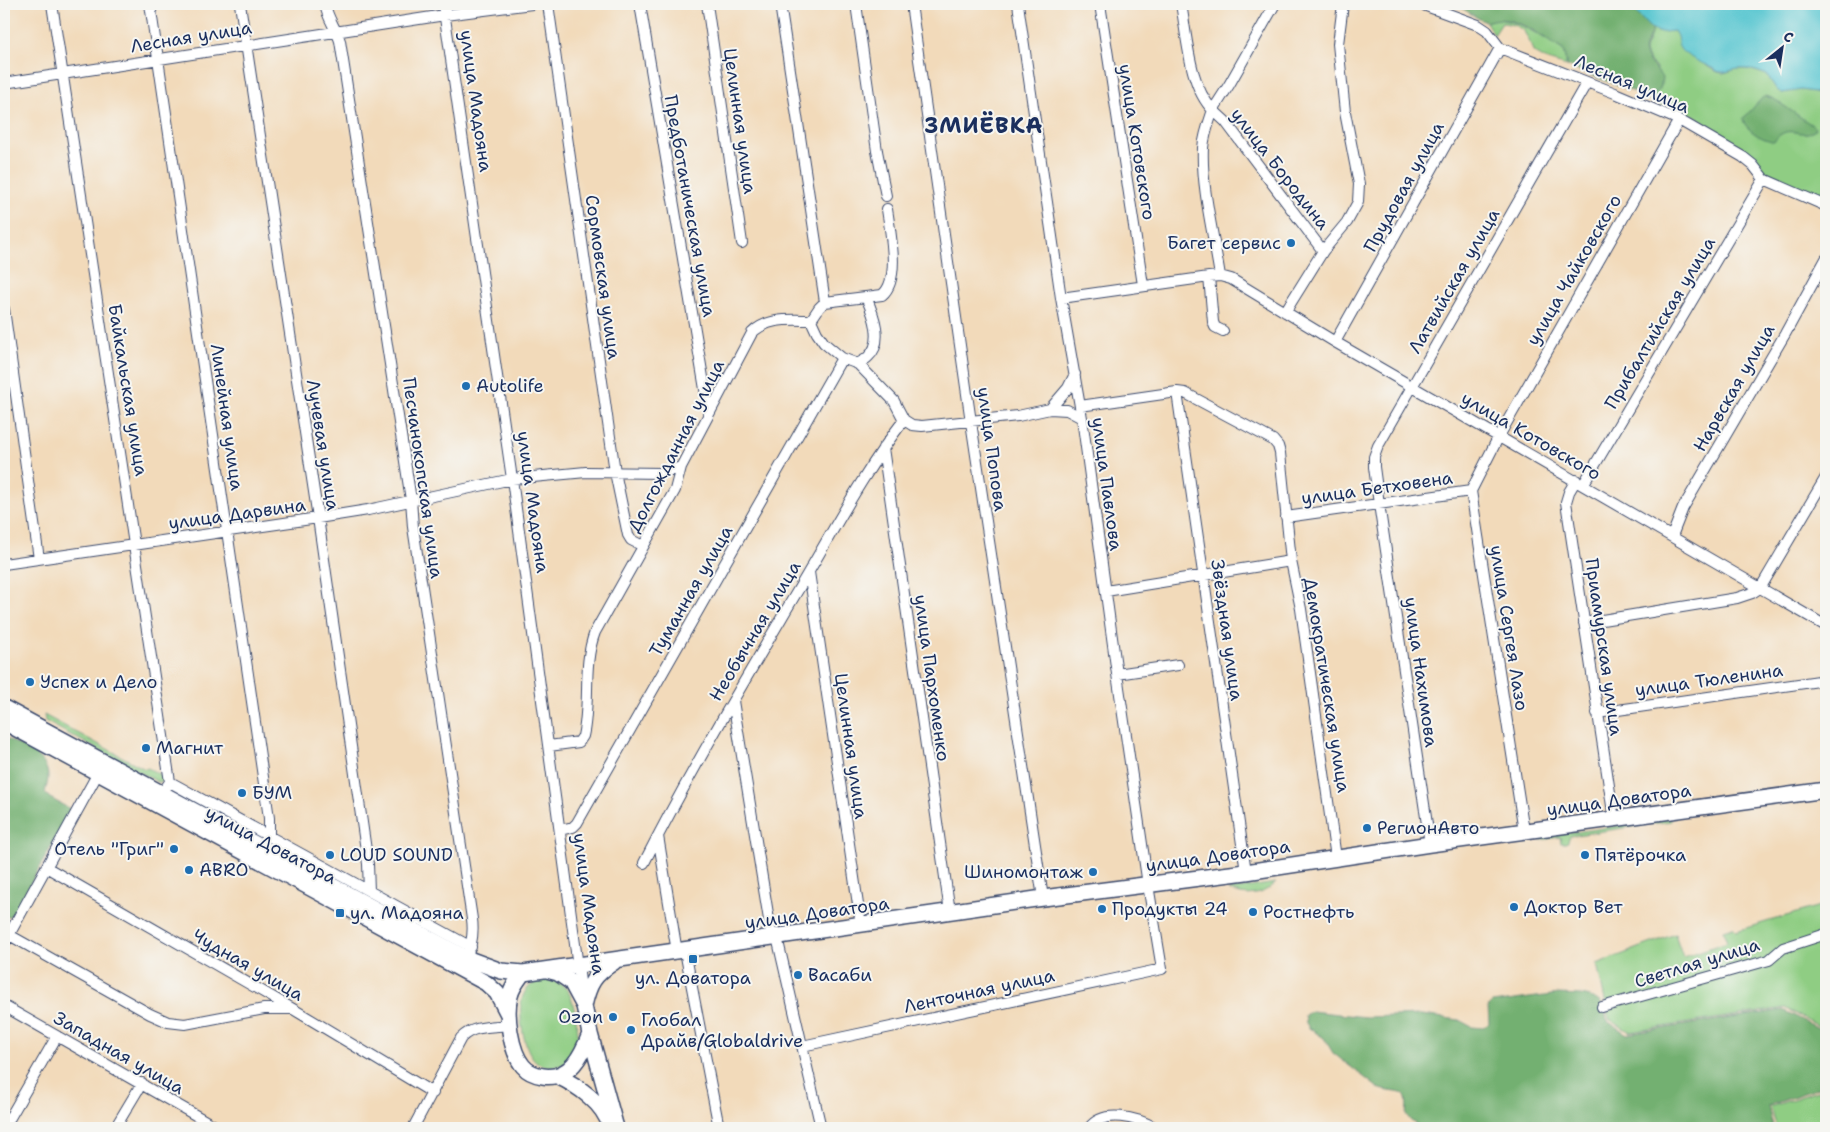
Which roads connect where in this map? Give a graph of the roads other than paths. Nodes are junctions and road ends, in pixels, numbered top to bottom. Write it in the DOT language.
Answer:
graph roads {
  1 [pos="52,4"];
  2 [pos="150,4"];
  3 [pos="240,4"];
  4 [pos="325,4"];
  5 [pos="443,4"];
  6 [pos="532,4"];
  7 [pos="548,4"];
  8 [pos="640,4"];
  9 [pos="707,4"];
  10 [pos="780,4"];
  11 [pos="856,4"];
  12 [pos="912,4"];
  13 [pos="1018,4"];
  14 [pos="1100,4"];
  15 [pos="1181,4"];
  16 [pos="1275,4"];
  17 [pos="1343,4"];
  18 [pos="1421,4"];
  19 [pos="445,15"];
  20 [pos="337,32"];
  21 [pos="246,45"];
  22 [pos="1500,48"];
  23 [pos="159,59"];
  24 [pos="62,73"];
  25 [pos="4,82"];
  26 [pos="1587,82"];
  27 [pos="1212,110"];
  28 [pos="1679,120"];
  29 [pos="1764,178"];
  30 [pos="886,196"];
  31 [pos="1826,206"];
  32 [pos="888,209"];
  33 [pos="742,243"];
  34 [pos="1323,251"];
  35 [pos="1826,259"];
  36 [pos="1220,276"];
  37 [pos="1209,277"];
  38 [pos="1143,285"];
  39 [pos="866,296"];
  40 [pos="1061,298"];
  41 [pos="825,302"];
  42 [pos="4,309"];
  43 [pos="1285,312"];
  44 [pos="811,320"];
  45 [pos="1223,331"];
  46 [pos="1335,342"];
  47 [pos="842,358"];
  48 [pos="858,364"];
  49 [pos="1075,374"];
  50 [pos="1412,387"];
  51 [pos="1177,392"];
  52 [pos="1080,406"];
  53 [pos="1050,409"];
  54 [pos="708,414"];
  55 [pos="1082,418"];
  56 [pos="904,420"];
  57 [pos="971,422"];
  58 [pos="1498,436"];
  59 [pos="883,448"];
  60 [pos="681,468"];
  61 [pos="615,472"];
  62 [pos="1826,476"];
  63 [pos="512,479"];
  64 [pos="1579,482"];
  65 [pos="1471,491"];
  66 [pos="411,500"];
  67 [pos="1379,504"];
  68 [pos="1286,517"];
  69 [pos="318,518"];
  70 [pos="227,531"];
  71 [pos="1672,536"];
  72 [pos="135,545"];
  73 [pos="643,546"];
  74 [pos="39,559"];
  75 [pos="1291,561"];
  76 [pos="4,564"];
  77 [pos="809,572"];
  78 [pos="1203,576"];
  79 [pos="1761,587"];
  80 [pos="1106,591"];
  81 [pos="1584,622"];
  82 [pos="1826,626"];
  83 [pos="1178,665"];
  84 [pos="1117,674"];
  85 [pos="1826,680"];
  86 [pos="733,701"];
  87 [pos="4,708"];
  88 [pos="1597,713"];
  89 [pos="4,722"];
  90 [pos="549,746"];
  91 [pos="98,773"];
  92 [pos="167,788"];
  93 [pos="1826,790"];
  94 [pos="1614,820"];
  95 [pos="560,830"];
  96 [pos="1524,832"];
  97 [pos="269,836"];
  98 [pos="658,836"];
  99 [pos="1430,844"];
  100 [pos="1336,858"];
  101 [pos="644,863"];
  102 [pos="46,867"];
  103 [pos="1246,872"];
  104 [pos="1148,885"];
  105 [pos="369,891"];
  106 [pos="1043,898"];
  107 [pos="950,912"];
  108 [pos="861,925"];
  109 [pos="1826,934"];
  110 [pos="5,937"];
  111 [pos="774,938"];
  112 [pos="682,952"];
  113 [pos="468,953"];
  114 [pos="616,960"];
  115 [pos="578,965"];
  116 [pos="1162,969"];
  117 [pos="547,970"];
  118 [pos="523,973"];
  119 [pos="4,1006"];
  120 [pos="584,1006"];
  121 [pos="1602,1007"];
  122 [pos="293,1009"];
  123 [pos="509,1019"];
  124 [pos="590,1034"];
  125 [pos="57,1036"];
  126 [pos="802,1046"];
  127 [pos="557,1076"];
  128 [pos="142,1083"];
  129 [pos="433,1092"];
  130 [pos="4,1128"];
  131 [pos="115,1128"];
  132 [pos="218,1128"];
  133 [pos="413,1128"];
  134 [pos="610,1128"];
  135 [pos="616,1128"];
  136 [pos="719,1128"];
  137 [pos="821,1128"];
  138 [pos="1089,1128"];
  139 [pos="1156,1128"];
  1 -- 24 [label="street, Байкальская улица"];
  2 -- 23 [label="street, Линейная улица"];
  3 -- 21 [label="street, Лучевая улица"];
  4 -- 20 [label="street, Песчанокопская улица"];
  5 -- 19 [label="street, улица Мадояна"];
  6 -- 19 [label="street, Лесная улица"];
  7 -- 61 [label="street, Сормовская улица"];
  8 -- 54 [label="street, Предботаническая улица"];
  9 -- 33 [label="street, Целинная улица"];
  10 -- 41 [label="street"];
  11 -- 30 [label="street"];
  12 -- 57 [label="street, улица Попова"];
  13 -- 40 [label="street, улица Павлова"];
  14 -- 38 [label="street, улица Котовского"];
  15 -- 27 [label="street"];
  16 -- 27 [label="street, улица Бородина"];
  17 -- 34 [label="street, Прудовая улица"];
  18 -- 22 [label="street, Лесная улица"];
  19 -- 20 [label="street, Лесная улица"];
  19 -- 63 [label="street, улица Мадояна"];
  20 -- 21 [label="street, Лесная улица"];
  20 -- 66 [label="street, Песчанокопская улица"];
  21 -- 23 [label="street, Лесная улица"];
  21 -- 69 [label="street, Лучевая улица"];
  22 -- 26 [label="street, Лесная улица"];
  22 -- 46 [label="street, Прудовая улица"];
  23 -- 24 [label="street, Лесная улица"];
  23 -- 70 [label="street, Линейная улица"];
  24 -- 25 [label="street, Лесная улица"];
  24 -- 72 [label="street, Байкальская улица"];
  26 -- 28 [label="street, Лесная улица"];
  26 -- 50 [label="street, Латвийская улица"];
  27 -- 34 [label="street, улица Бородина"];
  27 -- 36 [label="street"];
  28 -- 29 [label="street, Лесная улица"];
  28 -- 58 [label="street, улица Чайковского"];
  29 -- 31 [label="street, Лесная улица"];
  29 -- 64 [label="street, Прибалтийская улица"];
  32 -- 39 [label="street"];
  34 -- 43 [label="street, Прудовая улица"];
  35 -- 71 [label="street, Нарвская улица"];
  36 -- 37 [label="street"];
  36 -- 43 [label="street, улица Котовского"];
  37 -- 38 [label="street"];
  37 -- 45 [label="street"];
  38 -- 40 [label="street"];
  39 -- 41 [label="street"];
  39 -- 48 [label="street"];
  40 -- 49 [label="street, улица Павлова"];
  41 -- 44 [label="street"];
  42 -- 74 [label="street"];
  43 -- 46 [label="street, улица Котовского"];
  44 -- 47 [label="street"];
  44 -- 54 [label="street, Долгожданная улица"];
  46 -- 50 [label="street, улица Котовского"];
  47 -- 48 [label="street"];
  47 -- 95 [label="street, Туманная улица"];
  48 -- 56 [label="street"];
  49 -- 52 [label="street, улица Павлова"];
  49 -- 53 [label="street"];
  50 -- 58 [label="street, улица Котовского"];
  50 -- 67 [label="street, Латвийская улица"];
  51 -- 52 [label="street"];
  51 -- 68 [label="street, Демократическая улица"];
  51 -- 78 [label="street, Звёздная улица"];
  52 -- 55 [label="street, улица Павлова"];
  53 -- 55 [label="street"];
  53 -- 57 [label="street"];
  54 -- 60 [label="street, Долгожданная улица"];
  55 -- 80 [label="street, улица Павлова"];
  56 -- 57 [label="street"];
  56 -- 59 [label="street, Необычная улица"];
  57 -- 106 [label="street, улица Попова"];
  58 -- 64 [label="street, улица Котовского"];
  58 -- 65 [label="street"];
  59 -- 77 [label="street, Необычная улица"];
  59 -- 107 [label="street, улица Пархоменко"];
  60 -- 61 [label="street, улица Дарвина"];
  60 -- 73 [label="street, Долгожданная улица"];
  61 -- 63 [label="street, улица Дарвина"];
  61 -- 73 [label="street, Сормовская улица"];
  62 -- 79 [label="street"];
  63 -- 66 [label="street, улица Дарвина"];
  63 -- 90 [label="street, улица Мадояна"];
  64 -- 71 [label="street, улица Котовского"];
  64 -- 81 [label="street, Приамурская улица"];
  65 -- 67 [label="street, улица Бетховена"];
  65 -- 96 [label="street, улица Сергея Лазо"];
  66 -- 69 [label="street, улица Дарвина"];
  66 -- 113 [label="street, Песчанокопская улица"];
  67 -- 68 [label="street, улица Бетховена"];
  67 -- 99 [label="street, улица Нахимова"];
  68 -- 75 [label="street, Демократическая улица"];
  69 -- 70 [label="street, улица Дарвина"];
  69 -- 105 [label="street, Лучевая улица"];
  70 -- 72 [label="street, улица Дарвина"];
  70 -- 97 [label="street, Линейная улица"];
  71 -- 79 [label="street, улица Котовского"];
  72 -- 74 [label="street, улица Дарвина"];
  72 -- 92 [label="street, Байкальская улица"];
  73 -- 90 [label="street, Долгожданная улица"];
  74 -- 76 [label="street, улица Дарвина"];
  75 -- 78 [label="street"];
  75 -- 100 [label="street, Демократическая улица"];
  77 -- 86 [label="street, Необычная улица"];
  77 -- 108 [label="street, Целинная улица"];
  78 -- 80 [label="street"];
  78 -- 103 [label="street, Звёздная улица"];
  79 -- 81 [label="street"];
  79 -- 82 [label="street, улица Котовского"];
  80 -- 84 [label="street, улица Павлова"];
  81 -- 88 [label="street, Приамурская улица"];
  83 -- 84 [label="street"];
  84 -- 104 [label="street, улица Павлова"];
  85 -- 88 [label="street, улица Тюленина"];
  86 -- 98 [label="street, Необычная улица"];
  86 -- 111 [label="street"];
  87 -- 92 [label="main road, улица Доватора"];
  88 -- 94 [label="street, Приамурская улица"];
  89 -- 91 [label="main road, улица Доватора"];
  90 -- 95 [label="street, улица Мадояна"];
  91 -- 102 [label="street"];
  91 -- 123 [label="main road, улица Доватора"];
  92 -- 97 [label="street, улица Доватора"];
  92 -- 113 [label="main road, улица Доватора"];
  93 -- 94 [label="main road, улица Доватора"];
  94 -- 96 [label="main road, улица Доватора"];
  95 -- 115 [label="street, улица Мадояна"];
  96 -- 99 [label="main road, улица Доватора"];
  97 -- 105 [label="street, улица Доватора"];
  98 -- 101 [label="street, Необычная улица"];
  98 -- 112 [label="street"];
  99 -- 100 [label="main road, улица Доватора"];
  100 -- 103 [label="main road, улица Доватора"];
  102 -- 110 [label="street"];
  102 -- 122 [label="street, Чудная улица"];
  103 -- 104 [label="main road, улица Доватора"];
  104 -- 106 [label="main road, улица Доватора"];
  104 -- 116 [label="street, улица Павлова"];
  105 -- 113 [label="street, улица Доватора"];
  106 -- 107 [label="main road, улица Доватора"];
  107 -- 108 [label="main road, улица Доватора"];
  108 -- 111 [label="main road, улица Доватора"];
  109 -- 121 [label="street, Светлая улица"];
  110 -- 122 [label="street"];
  111 -- 112 [label="main road, улица Доватора"];
  111 -- 126 [label="street"];
  112 -- 114 [label="main road, улица Доватора"];
  112 -- 136 [label="street"];
  113 -- 118 [label="main road, улица Доватора"];
  114 -- 115 [label="main road, улица Доватора"];
  114 -- 120 [label="main road"];
  115 -- 117 [label="main road, улица Доватора"];
  115 -- 120 [label="street, улица Мадояна"];
  116 -- 126 [label="street, Ленточная улица"];
  117 -- 118 [label="main road"];
  117 -- 120 [label="main road"];
  118 -- 123 [label="main road"];
  119 -- 125 [label="street, Западная улица"];
  120 -- 124 [label="main road"];
  122 -- 129 [label="street, Чудная улица"];
  123 -- 127 [label="main road"];
  123 -- 129 [label="street"];
  124 -- 127 [label="main road"];
  124 -- 135 [label="main road"];
  125 -- 128 [label="street, Западная улица"];
  125 -- 130 [label="street"];
  126 -- 137 [label="street"];
  127 -- 134 [label="main road"];
  128 -- 131 [label="street"];
  128 -- 132 [label="street, Западная улица"];
  129 -- 133 [label="street"];
  138 -- 139 [label="street"];
}
